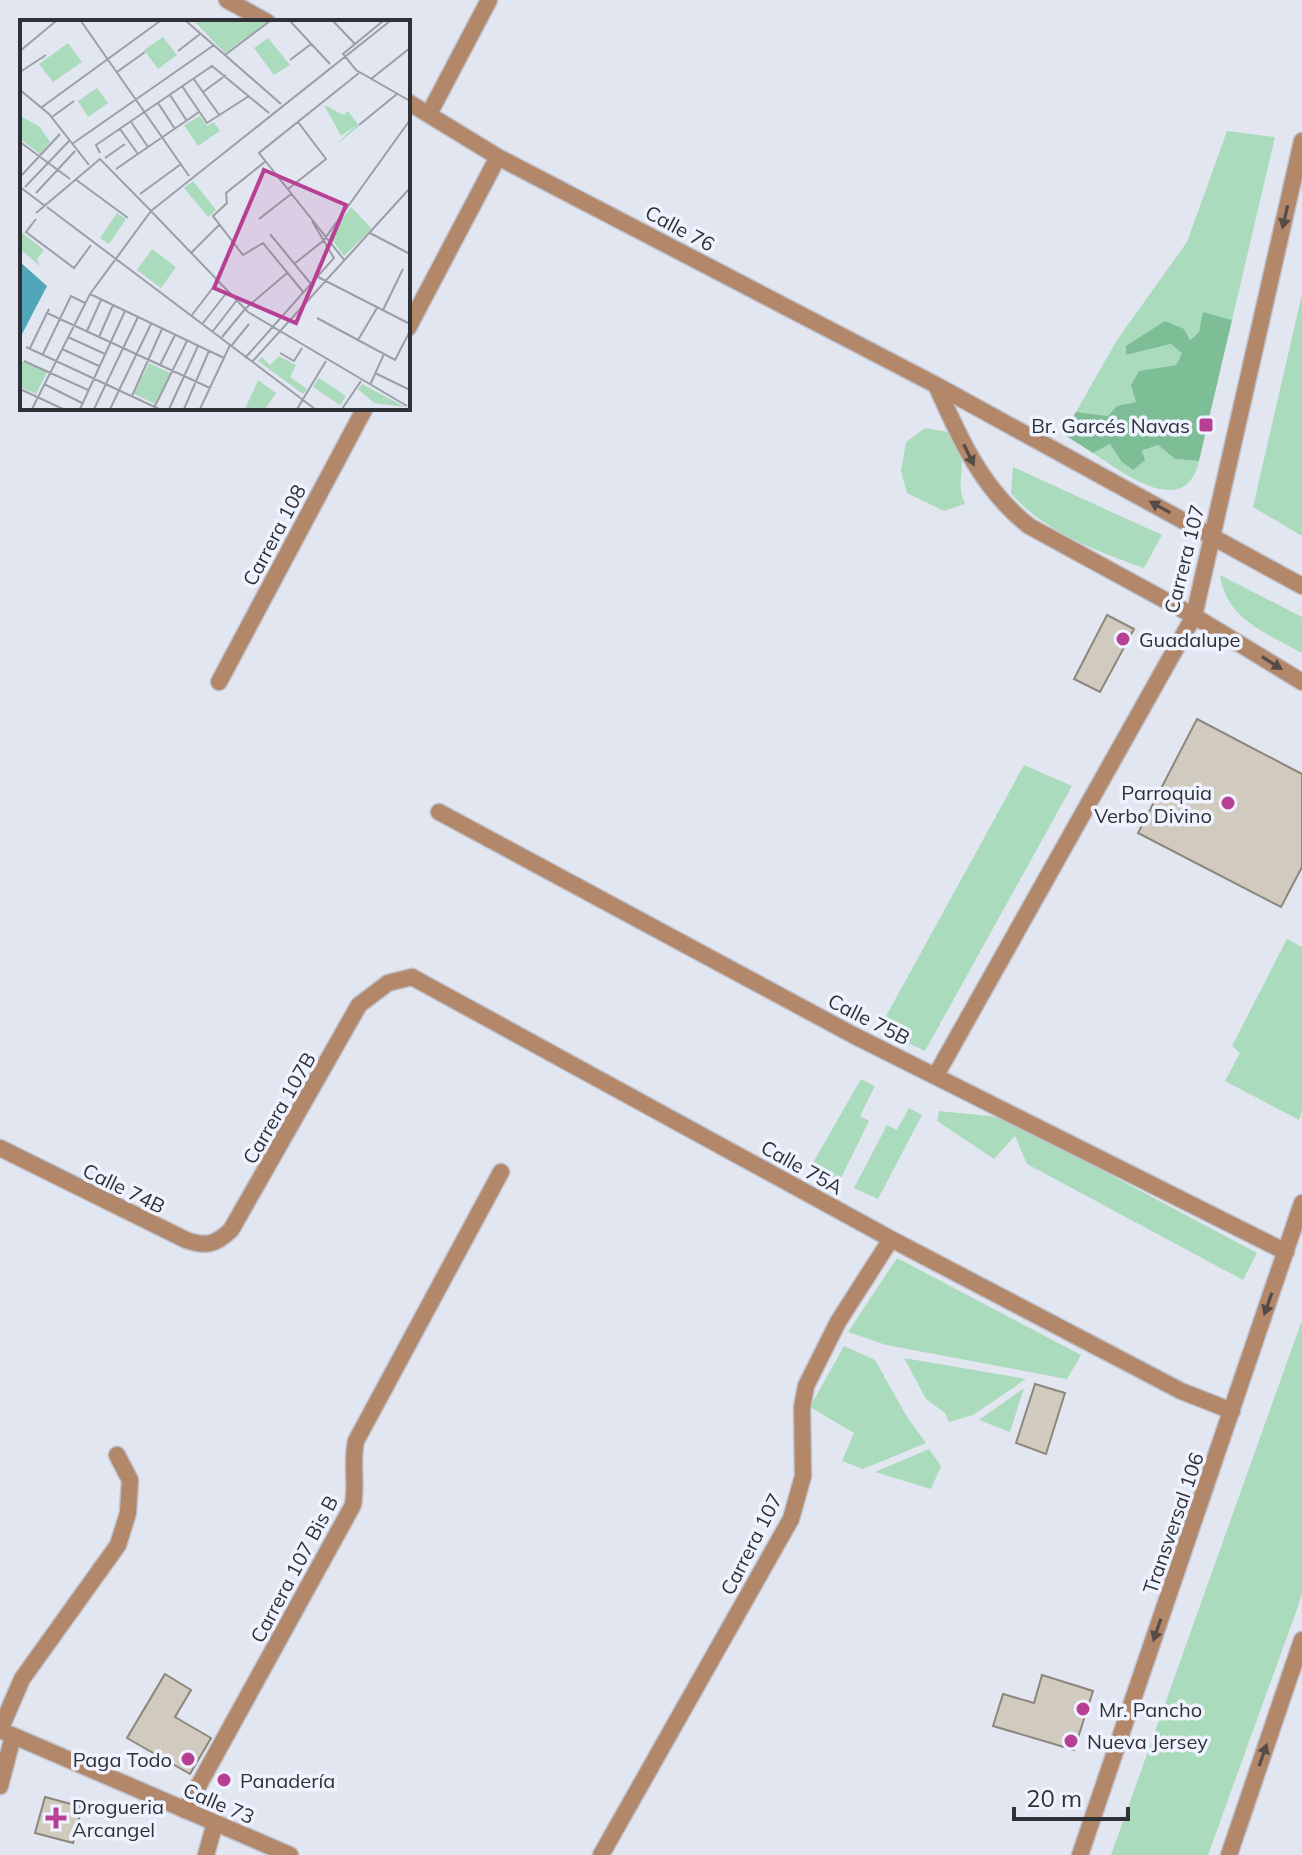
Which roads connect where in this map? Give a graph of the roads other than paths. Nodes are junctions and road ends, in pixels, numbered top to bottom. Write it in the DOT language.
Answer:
graph roads {
  1 [pos="227,0"];
  2 [pos="489,0"];
  3 [pos="263,20"];
  4 [pos="410,103"];
  5 [pos="429,114"];
  6 [pos="1302,141"];
  7 [pos="498,157"];
  8 [pos="410,324"];
  9 [pos="936,385"];
  10 [pos="364,410"];
  11 [pos="1212,536"];
  12 [pos="1302,586"];
  13 [pos="1194,616"];
  14 [pos="219,682"];
  15 [pos="1302,682"];
  16 [pos="439,812"];
  17 [pos="359,1005"];
  18 [pos="936,1075"];
  19 [pos="0,1148"];
  20 [pos="501,1172"];
  21 [pos="1302,1203"];
  22 [pos="231,1230"];
  23 [pos="891,1239"];
  24 [pos="1286,1252"];
  25 [pos="1232,1411"];
  26 [pos="117,1455"];
  27 [pos="1302,1640"];
  28 [pos="4,1732"];
  29 [pos="0,1786"];
  30 [pos="185,1810"];
  31 [pos="215,1823"];
  32 [pos="206,1855"];
  33 [pos="290,1855"];
  34 [pos="601,1855"];
  35 [pos="1080,1855"];
  36 [pos="1229,1855"];
  1 -- 3 [label="street"];
  2 -- 5 [label="street"];
  4 -- 5 [label="street, Calle 76"];
  5 -- 7 [label="street, Calle 76"];
  6 -- 11 [label="street, Carrera 107, one-way"];
  7 -- 8 [label="street"];
  7 -- 9 [label="street, Calle 76"];
  11 -- 9 [label="street, Calle 76, one-way"];
  9 -- 13 [label="street, one-way"];
  10 -- 14 [label="street, Carrera 108"];
  11 -- 12 [label="street, Calle 76"];
  11 -- 13 [label="street, Carrera 107"];
  13 -- 15 [label="street, one-way"];
  13 -- 18 [label="street, Carrera 107"];
  16 -- 18 [label="street, Calle 75B"];
  17 -- 22 [label="street, Carrera 107B"];
  17 -- 23 [label="street, Calle 75A"];
  18 -- 24 [label="street, Calle 75B"];
  19 -- 22 [label="street, Calle 74B"];
  20 -- 30 [label="street, Carrera 107 Bis B"];
  21 -- 24 [label="street, Transversal 106"];
  23 -- 25 [label="street, Calle 75A"];
  23 -- 34 [label="street, Carrera 107"];
  24 -- 25 [label="street, Transversal 106, one-way"];
  25 -- 35 [label="street, Transversal 106, one-way"];
  26 -- 28 [label="street"];
  36 -- 27 [label="street, one-way"];
  28 -- 29 [label="street"];
  28 -- 30 [label="street, Calle 73"];
  30 -- 31 [label="street, Calle 73"];
  31 -- 32 [label="street"];
  31 -- 33 [label="street, Calle 73"];
}
